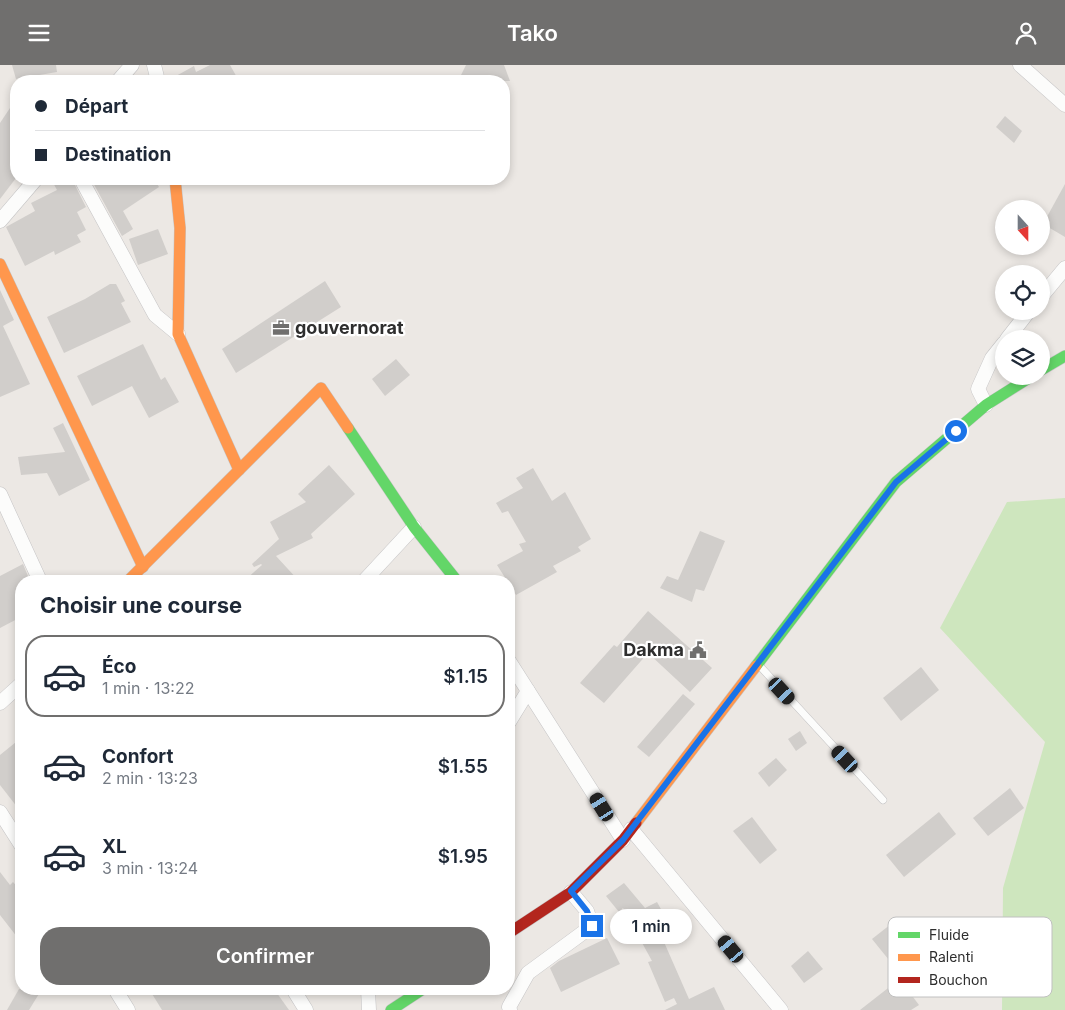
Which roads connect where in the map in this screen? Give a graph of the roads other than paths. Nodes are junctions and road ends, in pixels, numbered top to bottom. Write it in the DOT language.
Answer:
graph roads {
  1 [pos="132,65"];
  2 [pos="1020,65"];
  3 [pos="123,75"];
  4 [pos="1065,105"];
  5 [pos="31,185"];
  6 [pos="84,185"];
  7 [pos="176,185"];
  8 [pos="0,221"];
  9 [pos="0,263"];
  10 [pos="1065,267"];
  11 [pos="1050,286"];
  12 [pos="1022,320"];
  13 [pos="1014,330"];
  14 [pos="178,334"];
  15 [pos="995,354"];
  16 [pos="1065,355"];
  17 [pos="1050,365"];
  18 [pos="1018,385"];
  19 [pos="986,405"];
  20 [pos="239,470"];
  21 [pos="0,494"];
  22 [pos="414,527"];
  23 [pos="143,567"];
  24 [pos="37,575"];
  25 [pos="134,575"];
  26 [pos="370,575"];
  27 [pos="452,575"];
  28 [pos="757,663"];
  29 [pos="515,670"];
  30 [pos="15,689"];
  31 [pos="528,691"];
  32 [pos="0,703"];
  33 [pos="515,712"];
  34 [pos="883,799"];
  35 [pos="0,812"];
  36 [pos="632,829"];
  37 [pos="15,836"];
  38 [pos="623,840"];
  39 [pos="571,891"];
  40 [pos="515,929"];
  41 [pos="119,995"];
  42 [pos="297,995"];
  43 [pos="368,995"];
  44 [pos="414,995"];
  45 [pos="128,1010"];
  46 [pos="306,1010"];
  47 [pos="369,1010"];
  48 [pos="390,1010"];
  49 [pos="510,1010"];
  50 [pos="781,1010"];
  1 -- 3 [label="street"];
  2 -- 4 [label="street"];
  5 -- 8 [label="street"];
  6 -- 14 [label="street"];
  7 -- 14 [label="street"];
  9 -- 23 [label="street"];
  10 -- 11 [label="street"];
  12 -- 13 [label="street"];
  14 -- 20 [label="street"];
  15 -- 19 [label="street"];
  16 -- 17 [label="street"];
  18 -- 19 [label="street"];
  19 -- 28 [label="street"];
  20 -- 22 [label="street"];
  20 -- 23 [label="street"];
  21 -- 24 [label="street"];
  22 -- 26 [label="street"];
  22 -- 27 [label="street"];
  23 -- 25 [label="street"];
  28 -- 34 [label="lane"];
  28 -- 36 [label="street"];
  29 -- 31 [label="street"];
  30 -- 32 [label="street"];
  31 -- 33 [label="street"];
  31 -- 38 [label="street"];
  35 -- 37 [label="street"];
  36 -- 38 [label="street"];
  36 -- 50 [label="street"];
  38 -- 39 [label="street"];
  39 -- 40 [label="street"];
  39 -- 49 [label="street"];
  41 -- 45 [label="street"];
  42 -- 46 [label="street"];
  43 -- 47 [label="street"];
  44 -- 48 [label="street"];
}
